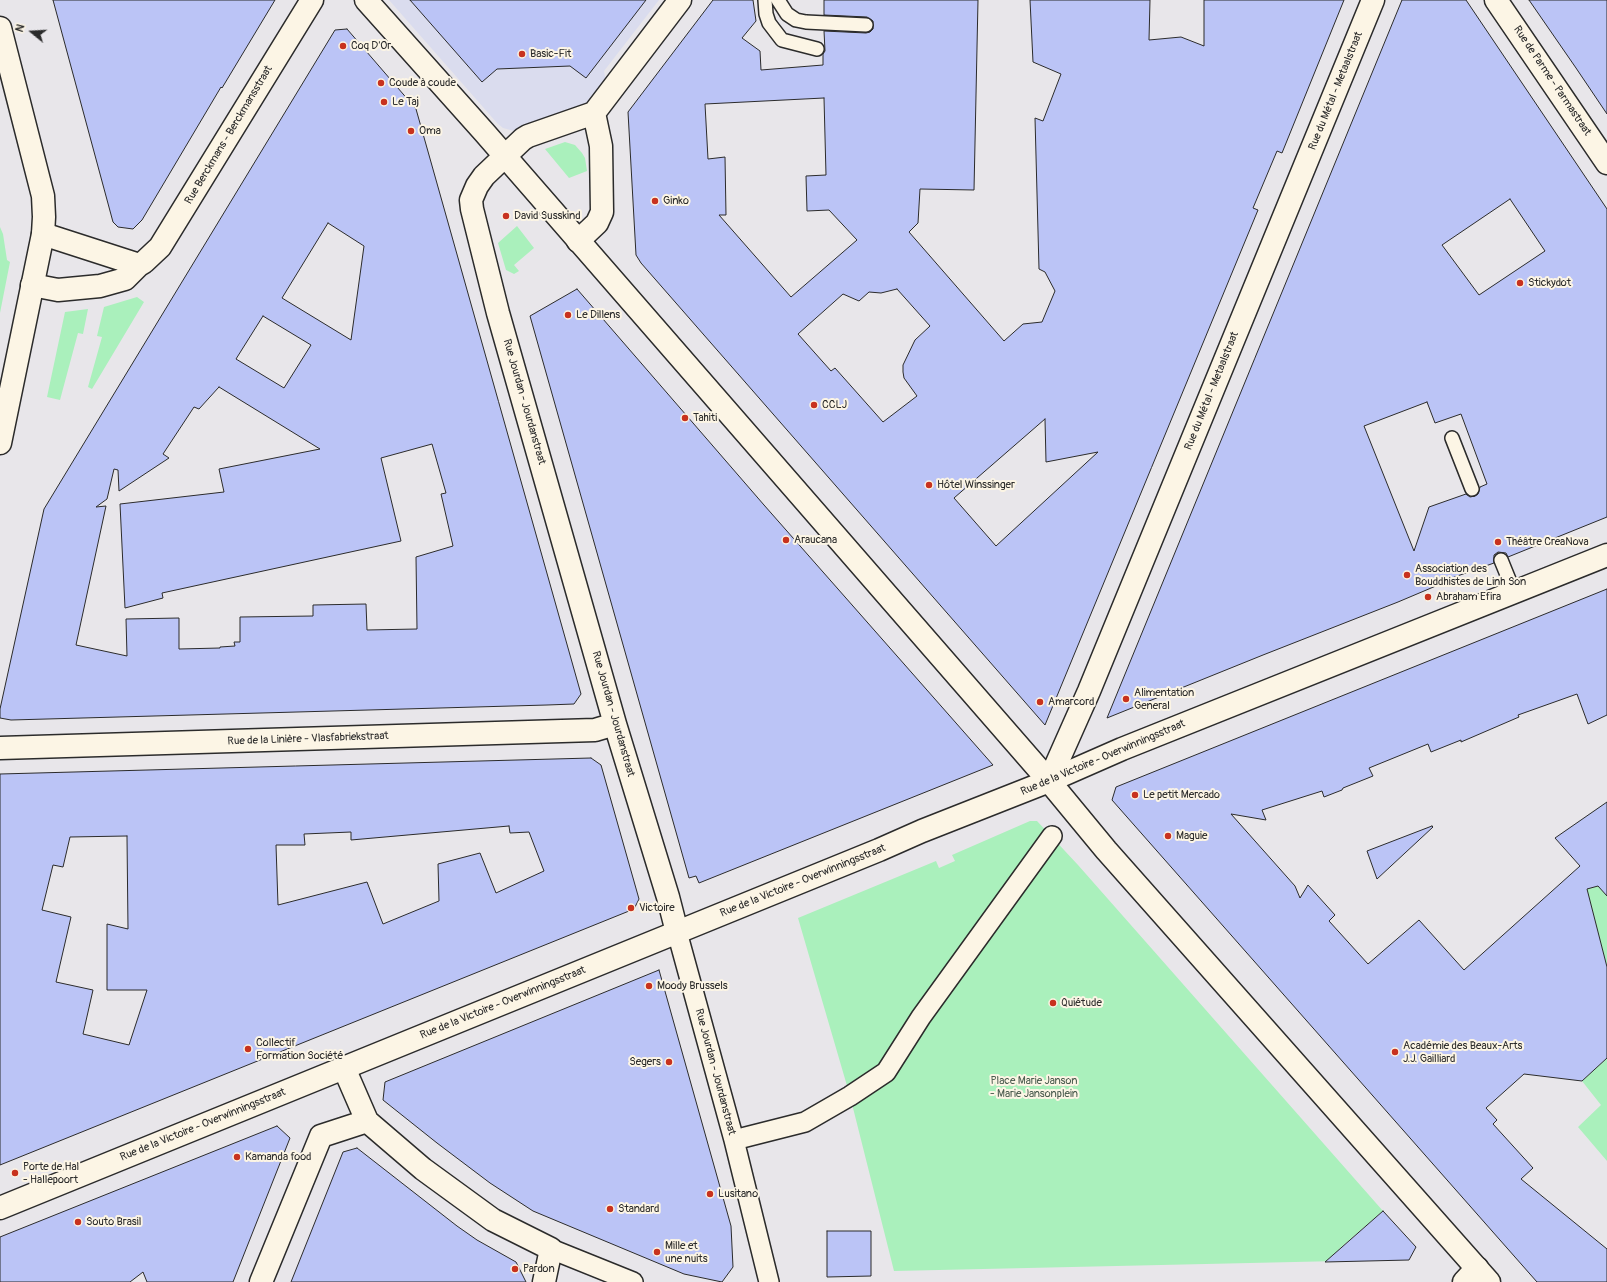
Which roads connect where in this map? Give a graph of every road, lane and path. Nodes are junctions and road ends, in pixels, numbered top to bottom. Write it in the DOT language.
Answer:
graph roads {
  1 [pos="312,0"];
  2 [pos="366,0"];
  3 [pos="680,0"];
  4 [pos="765,0"];
  5 [pos="778,0"];
  6 [pos="1373,0"];
  7 [pos="1496,0"];
  8 [pos="866,25"];
  9 [pos="0,28"];
  10 [pos="817,49"];
  11 [pos="594,113"];
  12 [pos="504,156"];
  13 [pos="1607,163"];
  14 [pos="43,234"];
  15 [pos="578,241"];
  16 [pos="139,265"];
  17 [pos="32,285"];
  18 [pos="1452,438"];
  19 [pos="0,443"];
  20 [pos="1472,489"];
  21 [pos="1607,555"];
  22 [pos="1501,560"];
  23 [pos="1514,592"];
  24 [pos="615,724"];
  25 [pos="0,748"];
  26 [pos="1049,781"];
  27 [pos="1052,836"];
  28 [pos="677,932"];
  29 [pos="344,1068"];
  30 [pos="367,1121"];
  31 [pos="734,1140"];
  32 [pos="0,1208"];
  33 [pos="551,1249"];
  34 [pos="1476,1277"];
  35 [pos="261,1282"];
  36 [pos="544,1282"];
  37 [pos="634,1282"];
  38 [pos="768,1282"];
  1 -- 16 [label="street, Rue Berckmans - Berckmansstraat"];
  2 -- 12 [label="street"];
  3 -- 11 [label="street"];
  4 -- 10 [label="lane"];
  5 -- 8 [label="lane"];
  6 -- 26 [label="street, Rue du Métal - Metaalstraat"];
  7 -- 13 [label="street, Rue de Parme - Parmastraat"];
  9 -- 14 [label="street"];
  11 -- 12 [label="street, Rue Jourdan - Jourdanstraat"];
  11 -- 15 [label="street"];
  12 -- 15 [label="street"];
  12 -- 24 [label="street, Rue Jourdan - Jourdanstraat"];
  14 -- 16 [label="street"];
  14 -- 17 [label="street"];
  15 -- 26 [label="street"];
  16 -- 17 [label="street, Rue Berckmans - Berckmansstraat"];
  17 -- 19 [label="street"];
  18 -- 20 [label="lane"];
  21 -- 23 [label="street, Rue de la Victoire - Overwinningsstraat"];
  22 -- 23 [label="lane"];
  23 -- 26 [label="street, Rue de la Victoire - Overwinningsstraat"];
  24 -- 25 [label="street, Rue de la Linière - Vlasfabriekstraat"];
  24 -- 28 [label="street, Rue Jourdan - Jourdanstraat"];
  26 -- 28 [label="street, Rue de la Victoire - Overwinningsstraat"];
  26 -- 34 [label="street"];
  27 -- 31 [label="street"];
  28 -- 29 [label="street, Rue de la Victoire - Overwinningsstraat"];
  28 -- 31 [label="street, Rue Jourdan - Jourdanstraat"];
  29 -- 30 [label="street"];
  29 -- 32 [label="street, Rue de la Victoire - Overwinningsstraat"];
  30 -- 33 [label="street"];
  30 -- 35 [label="street"];
  31 -- 38 [label="street, Rue Jourdan - Jourdanstraat"];
  33 -- 36 [label="street"];
  33 -- 37 [label="street"];
}
